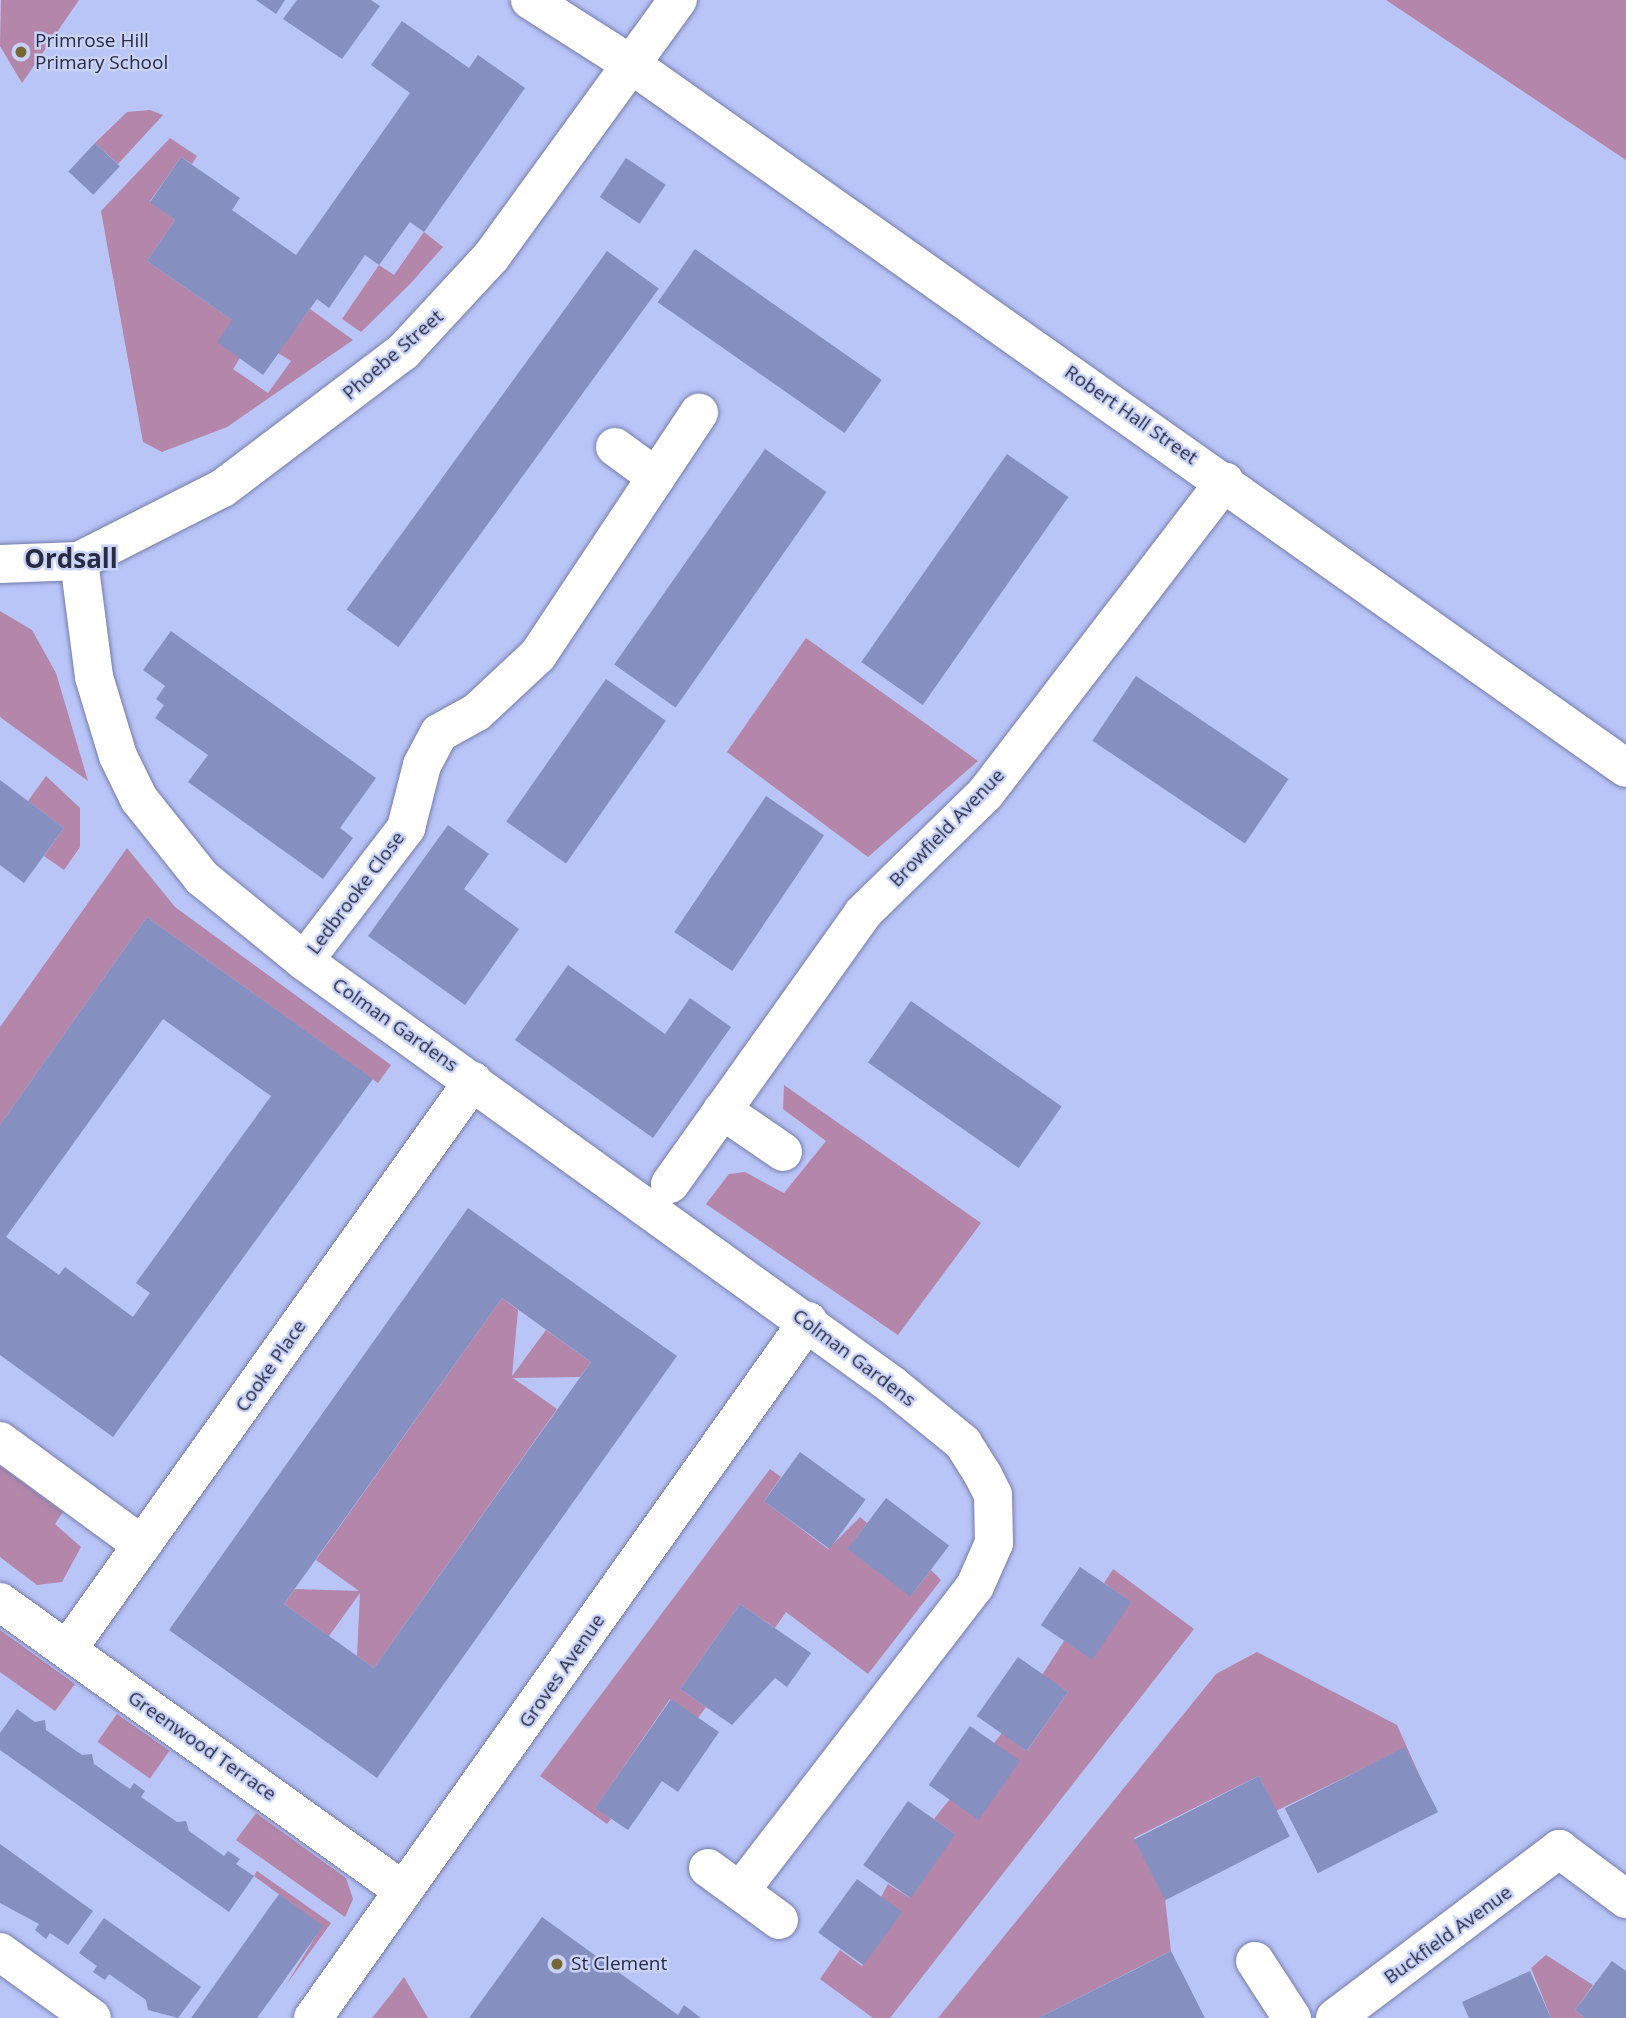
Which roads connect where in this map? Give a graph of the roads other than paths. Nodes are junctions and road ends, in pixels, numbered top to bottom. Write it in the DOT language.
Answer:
graph roads {
  1 [pos="530,0"];
  2 [pos="678,0"];
  3 [pos="632,65"];
  4 [pos="698,413"];
  5 [pos="615,447"];
  6 [pos="656,477"];
  7 [pos="1225,481"];
  8 [pos="79,561"];
  9 [pos="0,564"];
  10 [pos="1626,768"];
  11 [pos="304,961"];
  12 [pos="473,1081"];
  13 [pos="722,1110"];
  14 [pos="783,1152"];
  15 [pos="677,1175"];
  16 [pos="808,1321"];
  17 [pos="0,1441"];
  18 [pos="142,1545"];
  19 [pos="0,1602"];
  20 [pos="67,1650"];
  21 [pos="708,1867"];
  22 [pos="403,1890"];
  23 [pos="740,1891"];
  24 [pos="1626,1899"];
  25 [pos="779,1920"];
  26 [pos="0,1952"];
  27 [pos="1255,1961"];
  28 [pos="92,2018"];
  29 [pos="313,2018"];
  30 [pos="1292,2018"];
  31 [pos="1335,2018"];
  1 -- 3 [label="street, Robert Hall Street"];
  2 -- 3 [label="street, Phoebe Street"];
  3 -- 7 [label="street, Robert Hall Street"];
  3 -- 8 [label="street, Phoebe Street"];
  4 -- 6 [label="street, Ledbrooke Close"];
  5 -- 6 [label="street"];
  6 -- 11 [label="street, Ledbrooke Close"];
  7 -- 10 [label="street, Robert Hall Street"];
  7 -- 13 [label="street, Browfield Avenue"];
  8 -- 9 [label="street, Phoebe Street"];
  8 -- 11 [label="street, Ledbrooke Close"];
  11 -- 12 [label="street, Colman Gardens"];
  12 -- 16 [label="street, Colman Gardens"];
  12 -- 18 [label="street, Cooke Place"];
  13 -- 14 [label="street"];
  13 -- 15 [label="street, Browfield Avenue"];
  16 -- 22 [label="street, Groves Avenue"];
  16 -- 23 [label="street, Colman Gardens"];
  17 -- 18 [label="street"];
  18 -- 20 [label="street, Cooke Place"];
  19 -- 20 [label="street, Greenwood Terrace"];
  20 -- 22 [label="street, Greenwood Terrace"];
  21 -- 23 [label="street"];
  22 -- 29 [label="street, Groves Avenue"];
  23 -- 25 [label="street"];
  24 -- 31 [label="street, Buckfield Avenue"];
  26 -- 28 [label="street"];
  27 -- 30 [label="street"];
}
